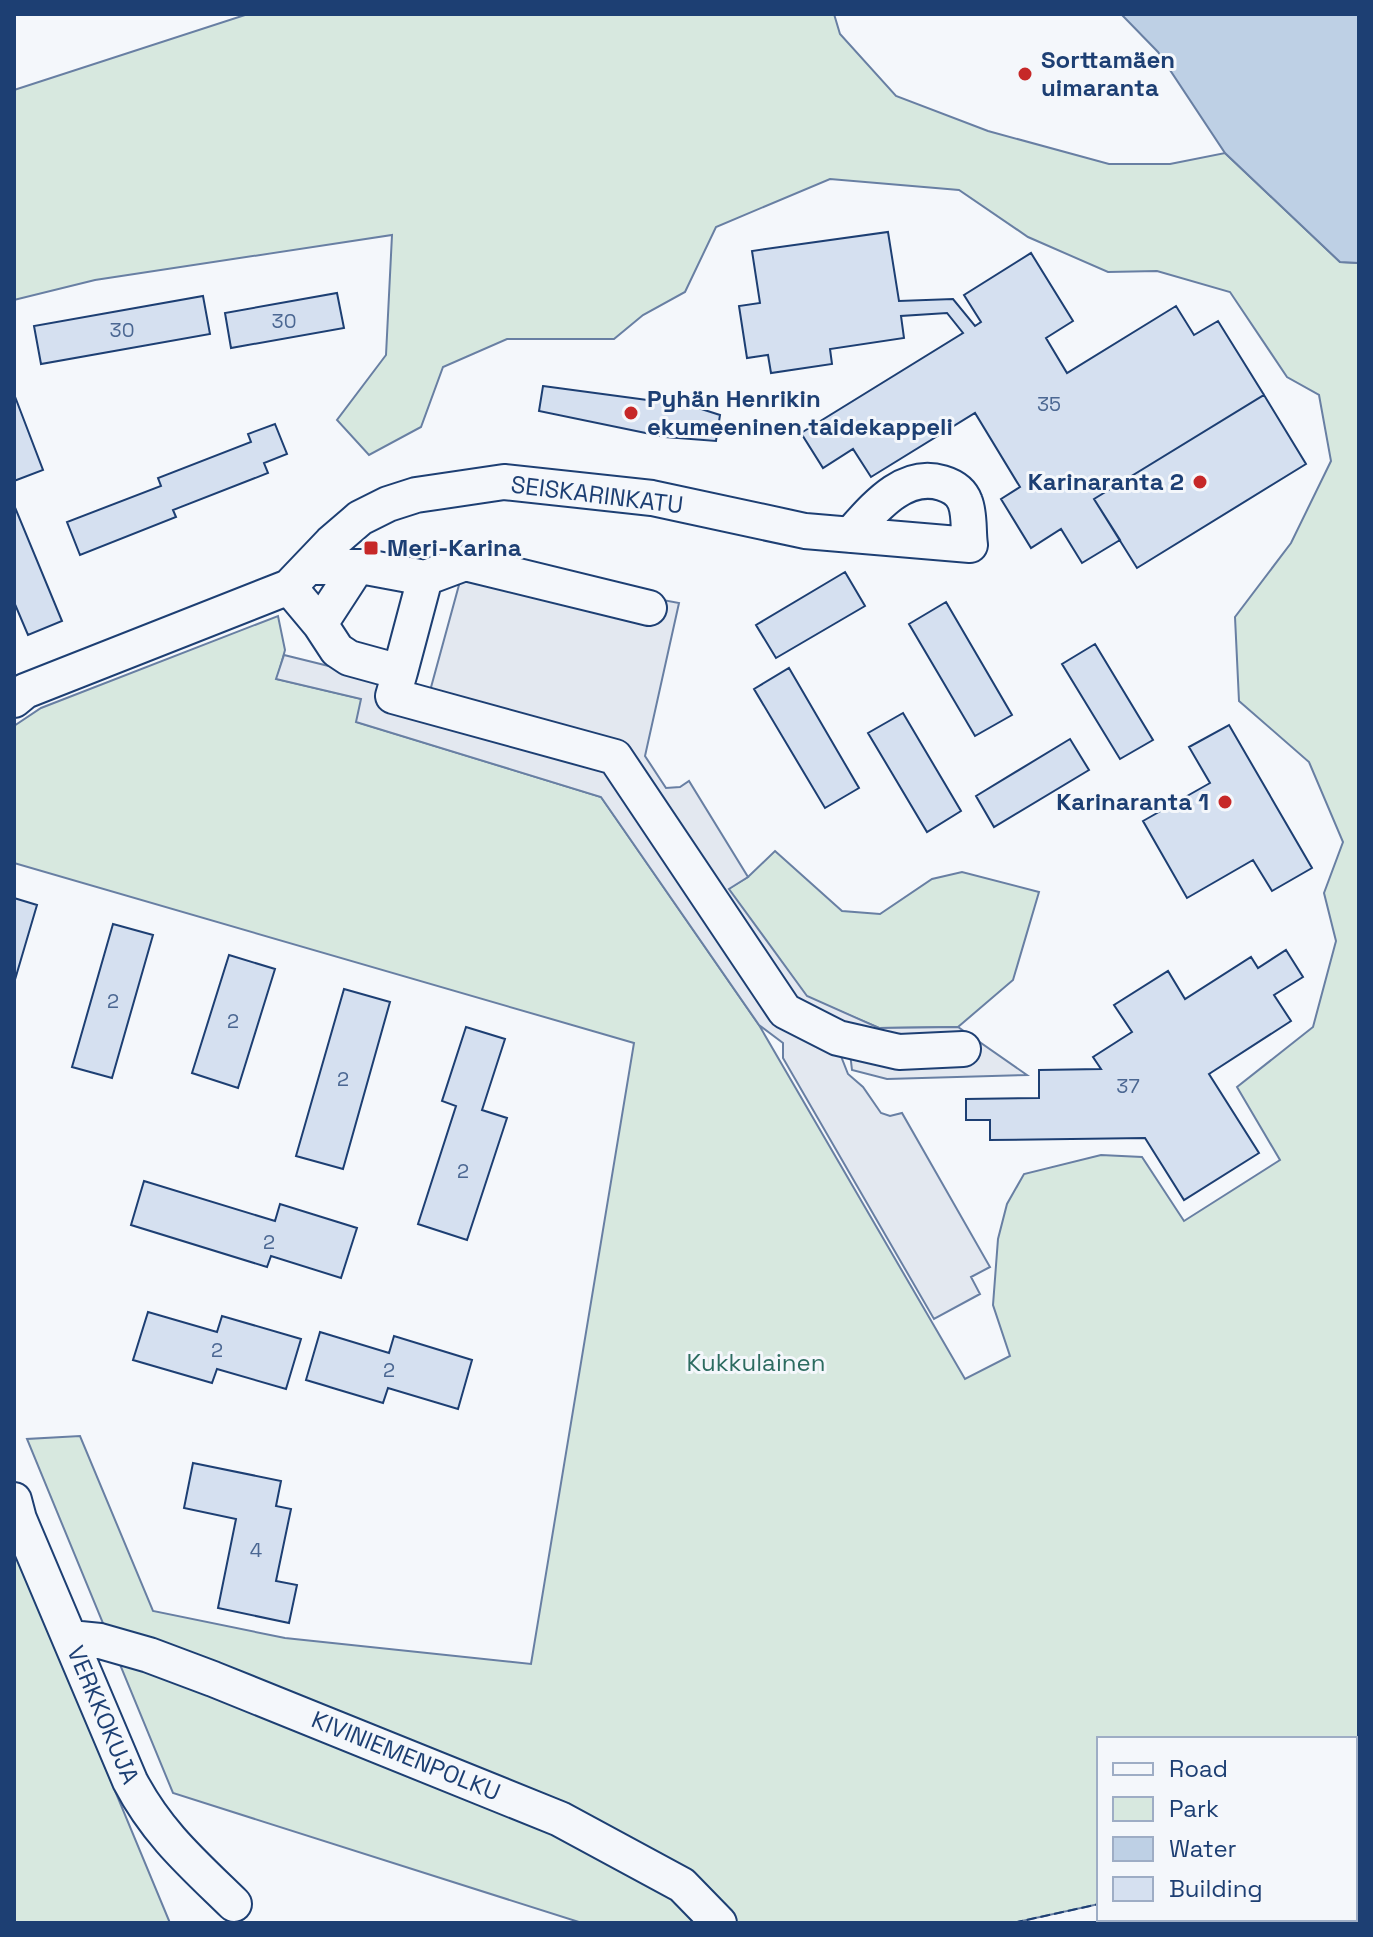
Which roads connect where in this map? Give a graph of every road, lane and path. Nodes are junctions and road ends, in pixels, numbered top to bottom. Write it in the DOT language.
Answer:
graph roads {
  1 [pos="850,535"];
  2 [pos="357,567"];
  3 [pos="300,577"];
  4 [pos="425,578"];
  5 [pos="649,608"];
  6 [pos="320,624"];
  7 [pos="400,672"];
  8 [pos="14,700"];
  9 [pos="963,1049"];
  10 [pos="14,1500"];
  11 [pos="70,1638"];
  12 [pos="234,1904"];
  13 [pos="719,1923"];
  1 -- 3 [label="street, SEISKARINKATU"];
  2 -- 3 [label="street"];
  2 -- 4 [label="street"];
  2 -- 6 [label="street"];
  3 -- 6 [label="street"];
  3 -- 8 [label="street, SEISKARINKATU"];
  4 -- 5 [label="street"];
  4 -- 7 [label="street"];
  6 -- 7 [label="street"];
  7 -- 9 [label="street"];
  10 -- 11 [label="street, VERKKOKUJA"];
  11 -- 12 [label="street, VERKKOKUJA"];
  11 -- 13 [label="street, KIVINIEMENPOLKU"];
}
